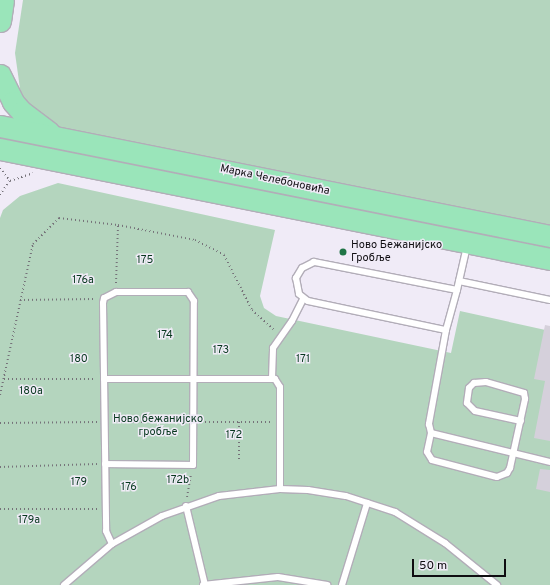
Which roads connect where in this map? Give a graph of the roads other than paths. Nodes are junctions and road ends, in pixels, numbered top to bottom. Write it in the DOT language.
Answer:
graph roads {
  1 [pos="3,0"];
  2 [pos="0,21"];
  3 [pos="0,75"];
  4 [pos="0,126"];
  5 [pos="57,136"];
  6 [pos="0,150"];
  7 [pos="470,231"];
  8 [pos="550,236"];
  9 [pos="550,259"];
  10 [pos="459,281"];
  11 [pos="457,290"];
  12 [pos="303,299"];
  13 [pos="550,300"];
  14 [pos="446,330"];
  15 [pos="272,378"];
  16 [pos="104,379"];
  17 [pos="193,379"];
  18 [pos="521,421"];
  19 [pos="431,433"];
  20 [pos="513,454"];
  21 [pos="550,462"];
  22 [pos="106,464"];
  23 [pos="280,489"];
  24 [pos="367,503"];
  25 [pos="186,506"];
  26 [pos="112,544"];
  27 [pos="64,585"];
  28 [pos="204,585"];
  29 [pos="327,585"];
  30 [pos="342,585"];
  31 [pos="497,585"];
  1 -- 2 [label="main road"];
  3 -- 5 [label="main road"];
  4 -- 5 [label="main road, Марка Челебоновића"];
  5 -- 7 [label="main road, Марка Челебоновића"];
  6 -- 7 [label="main road, Марка Челебоновића"];
  7 -- 8 [label="main road, Марка Челебоновића"];
  7 -- 9 [label="main road, Марка Челебоновића"];
  7 -- 10 [label="lane"];
  10 -- 11 [label="lane"];
  10 -- 13 [label="lane"];
  11 -- 12 [label="lane"];
  11 -- 14 [label="lane"];
  12 -- 14 [label="lane"];
  12 -- 15 [label="lane"];
  14 -- 19 [label="lane"];
  15 -- 17 [label="lane"];
  15 -- 23 [label="lane"];
  16 -- 17 [label="lane"];
  16 -- 17 [label="lane"];
  16 -- 22 [label="lane"];
  17 -- 22 [label="lane"];
  18 -- 18 [label="lane"];
  18 -- 20 [label="lane"];
  19 -- 20 [label="lane"];
  19 -- 20 [label="lane"];
  20 -- 21 [label="lane"];
  22 -- 26 [label="lane"];
  23 -- 24 [label="lane"];
  23 -- 25 [label="lane"];
  24 -- 30 [label="lane"];
  24 -- 31 [label="lane"];
  25 -- 26 [label="lane"];
  25 -- 28 [label="lane"];
  26 -- 27 [label="lane"];
  28 -- 29 [label="lane"];
}
